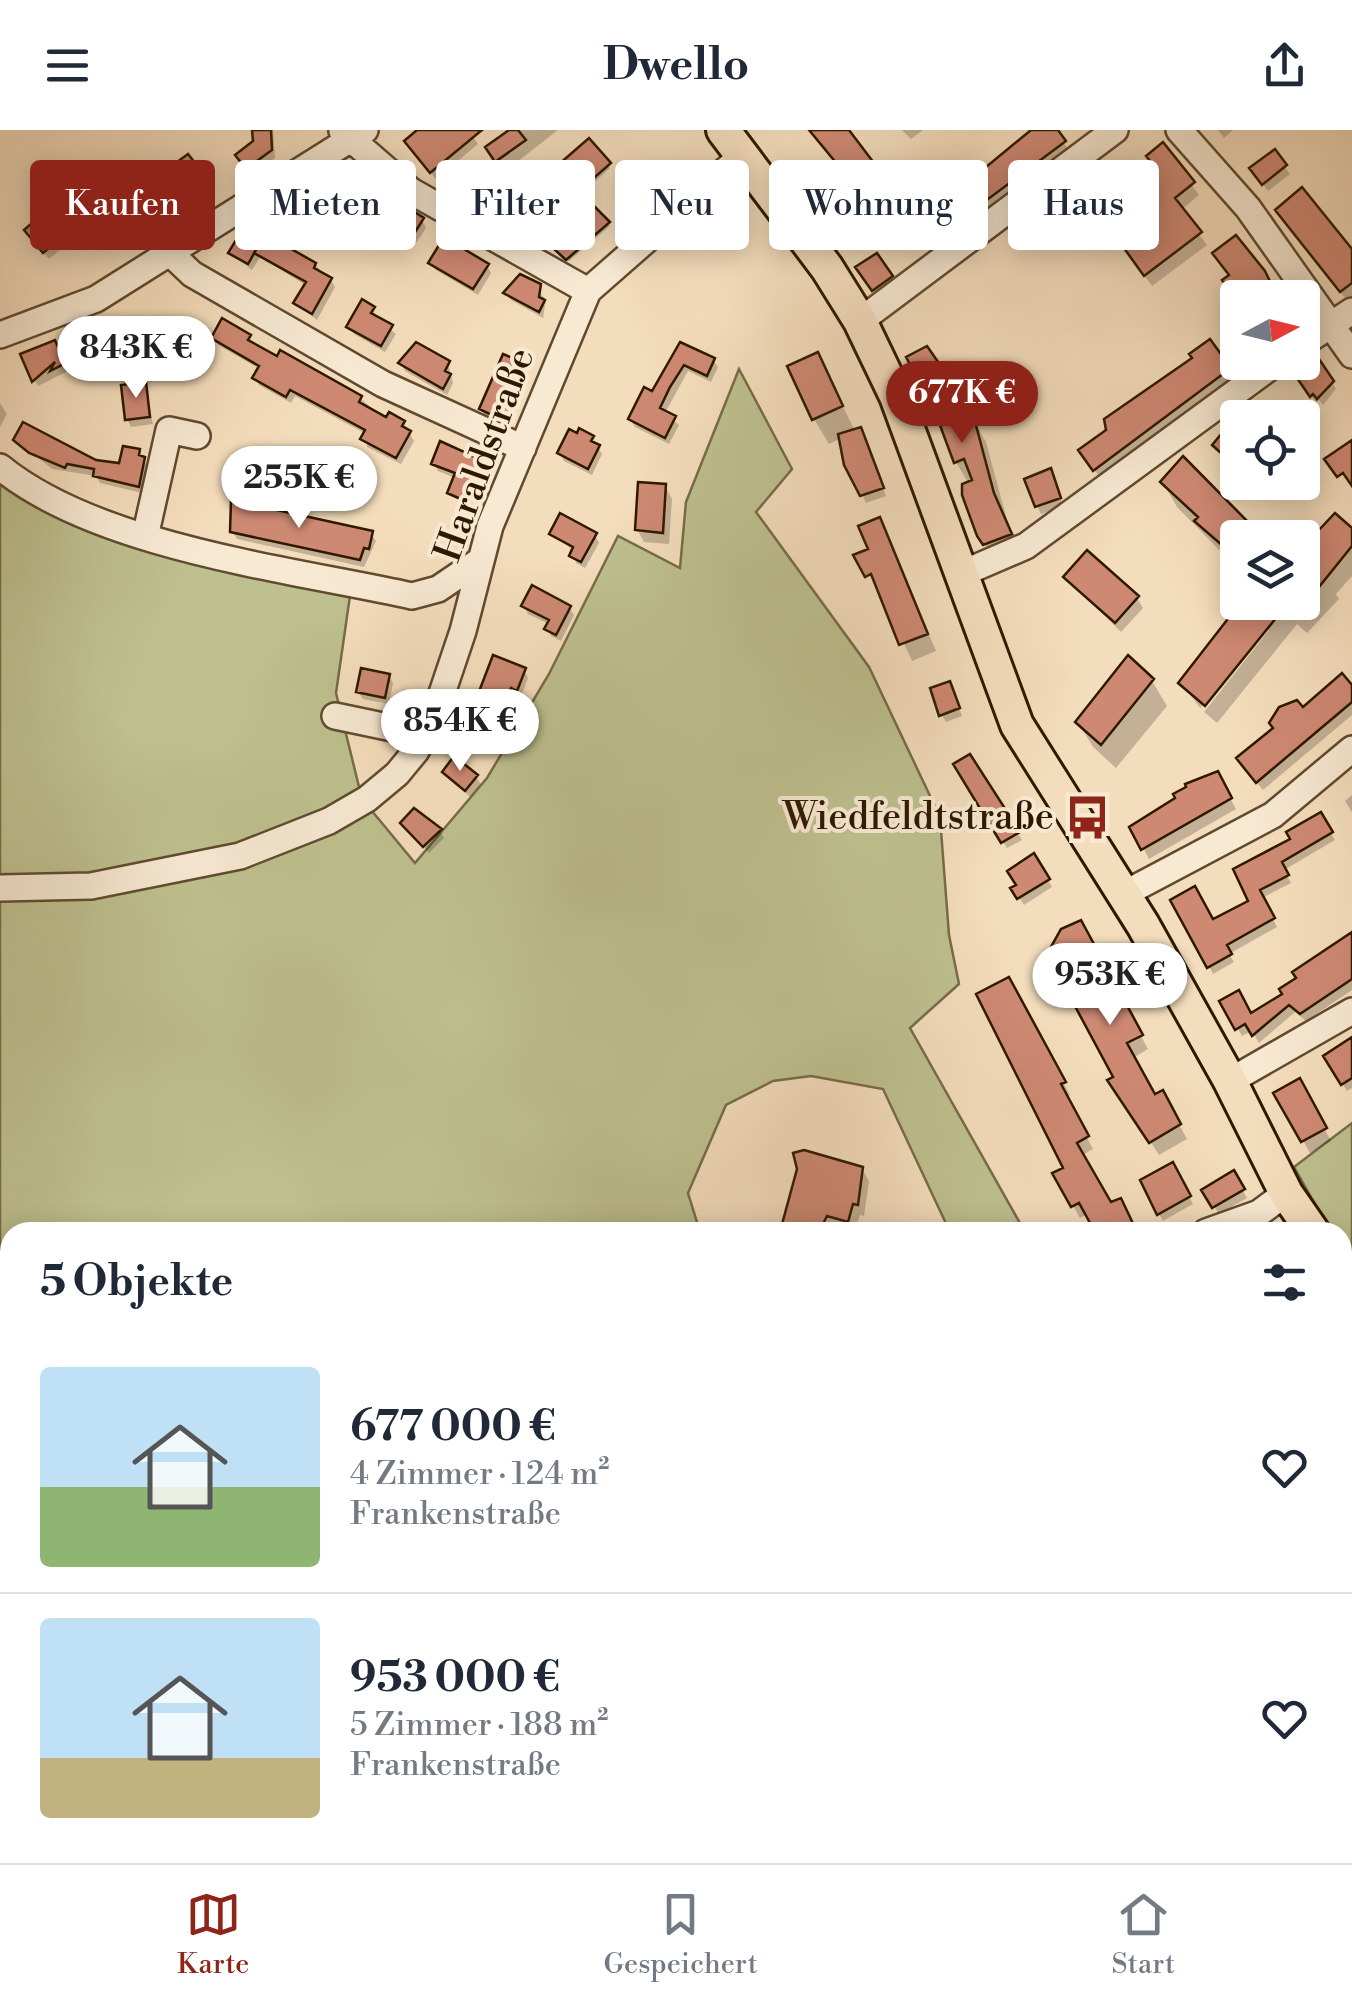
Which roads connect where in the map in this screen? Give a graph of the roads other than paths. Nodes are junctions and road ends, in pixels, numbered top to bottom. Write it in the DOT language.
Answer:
graph roads {
  1 [pos="1115,130"];
  2 [pos="1178,130"];
  3 [pos="352,134"];
  4 [pos="732,143"];
  5 [pos="171,254"];
  6 [pos="588,291"];
  7 [pos="1342,317"];
  8 [pos="860,320"];
  9 [pos="1320,332"];
  10 [pos="0,335"];
  11 [pos="1352,355"];
  12 [pos="1252,380"];
  13 [pos="197,436"];
  14 [pos="522,448"];
  15 [pos="0,467"];
  16 [pos="145,537"];
  17 [pos="478,562"];
  18 [pos="961,574"];
  19 [pos="335,716"];
  20 [pos="426,735"];
  21 [pos="1352,749"];
  22 [pos="0,888"];
  23 [pos="1124,894"];
  24 [pos="1352,1011"];
  25 [pos="1230,1081"];
  26 [pos="1286,1193"];
  27 [pos="1234,1222"];
  28 [pos="1287,1222"];
  29 [pos="1305,1222"];
  1 -- 8 [label="street"];
  2 -- 7 [label="street"];
  3 -- 5 [label="street"];
  3 -- 6 [label="street"];
  4 -- 6 [label="street, Haraldstraße"];
  4 -- 8 [label="main road"];
  5 -- 10 [label="street"];
  5 -- 14 [label="street"];
  6 -- 14 [label="street, Haraldstraße"];
  7 -- 9 [label="street"];
  7 -- 11 [label="street"];
  8 -- 18 [label="main road"];
  12 -- 18 [label="street"];
  13 -- 16 [label="street"];
  14 -- 17 [label="street, Haraldstraße"];
  15 -- 16 [label="street"];
  16 -- 17 [label="street"];
  17 -- 20 [label="street, Haraldstraße"];
  18 -- 23 [label="main road"];
  19 -- 20 [label="street"];
  20 -- 22 [label="street, Haraldstraße"];
  21 -- 23 [label="street"];
  23 -- 25 [label="main road"];
  24 -- 25 [label="street"];
  25 -- 26 [label="main road"];
  26 -- 27 [label="street"];
  26 -- 28 [label="main road"];
  26 -- 29 [label="main road"];
}
